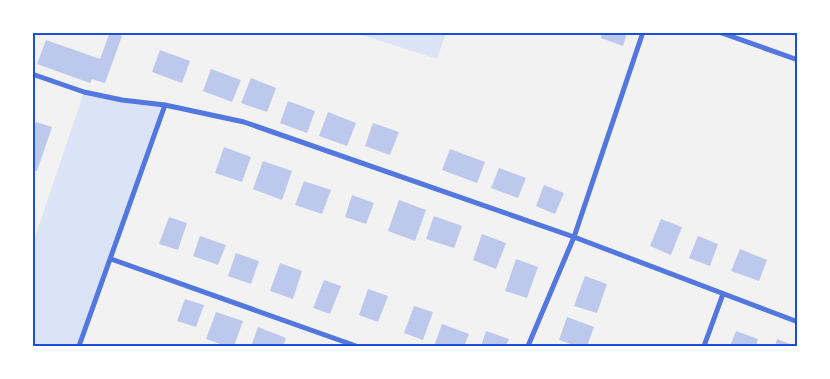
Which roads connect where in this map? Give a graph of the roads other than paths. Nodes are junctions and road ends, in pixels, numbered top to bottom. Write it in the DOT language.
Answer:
graph roads {
  1 [pos="643,32"];
  2 [pos="719,32"];
  3 [pos="798,60"];
  4 [pos="32,74"];
  5 [pos="165,105"];
  6 [pos="574,237"];
  7 [pos="111,259"];
  8 [pos="723,294"];
  9 [pos="798,322"];
  10 [pos="80,346"];
  11 [pos="356,346"];
  12 [pos="528,346"];
  13 [pos="704,346"];
  1 -- 6 [label="street"];
  2 -- 3 [label="street"];
  4 -- 5 [label="street"];
  5 -- 6 [label="street"];
  5 -- 7 [label="street"];
  6 -- 8 [label="street"];
  6 -- 12 [label="street"];
  7 -- 10 [label="street"];
  7 -- 11 [label="street"];
  8 -- 9 [label="street"];
  8 -- 13 [label="street"];
}
